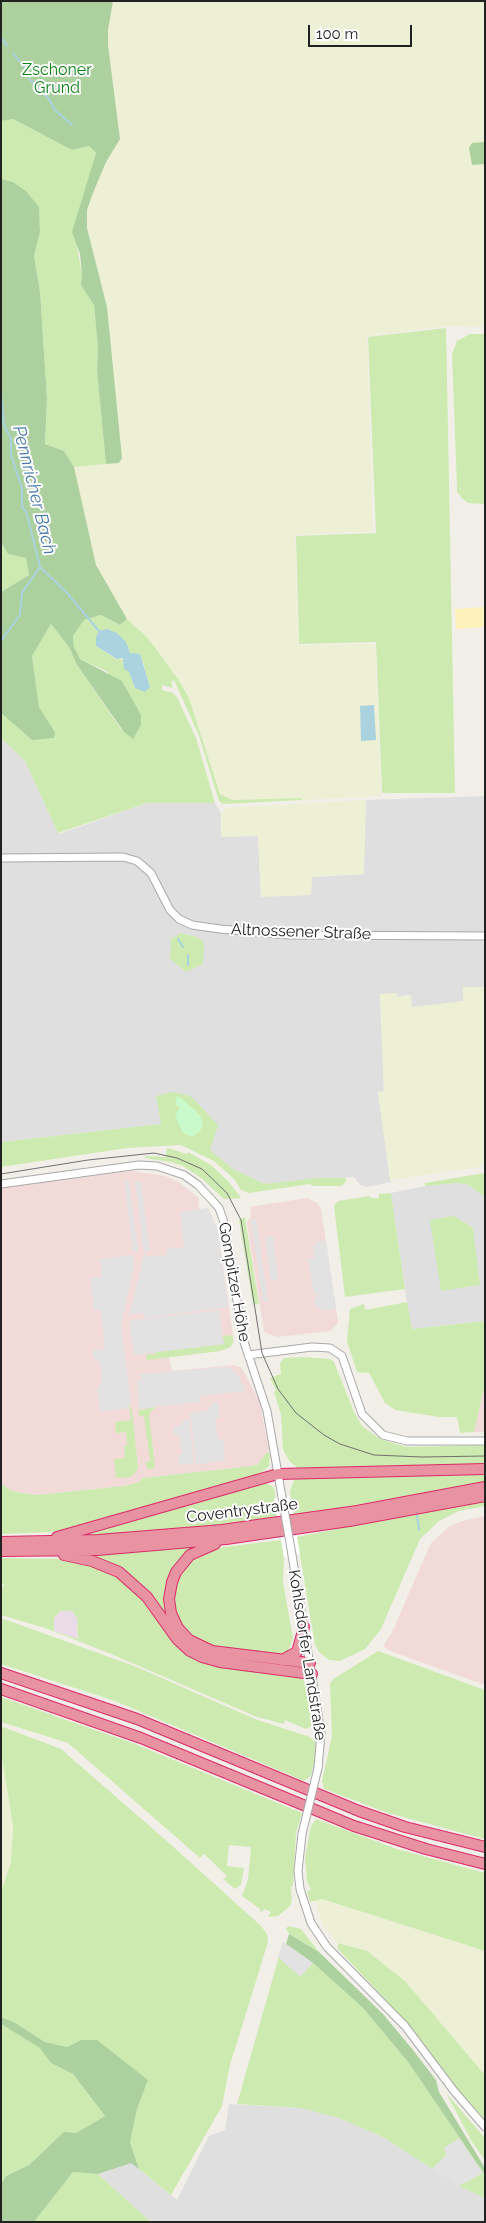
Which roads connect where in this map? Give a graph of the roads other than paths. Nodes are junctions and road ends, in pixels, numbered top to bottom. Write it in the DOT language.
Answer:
graph roads {
  1 [pos="1,858"];
  2 [pos="485,936"];
  3 [pos="1,1184"];
  4 [pos="248,1356"];
  5 [pos="485,1441"];
  6 [pos="485,1469"];
  7 [pos="278,1474"];
  8 [pos="485,1486"];
  9 [pos="485,1496"];
  10 [pos="226,1539"];
  11 [pos="1,1542"];
  12 [pos="36,1542"];
  13 [pos="1,1551"];
  14 [pos="43,1551"];
  15 [pos="304,1627"];
  16 [pos="281,1660"];
  17 [pos="310,1662"];
  18 [pos="1,1673"];
  19 [pos="312,1674"];
  20 [pos="1,1689"];
  21 [pos="485,1847"];
  22 [pos="485,1864"];
  23 [pos="485,2127"];
  1 -- 2 [label="street, Altnossener Straße"];
  3 -- 4 [label="street, Gompitzer Höhe"];
  4 -- 5 [label="street, Gompitzer Höhe"];
  4 -- 7 [label="street, Gompitzer Höhe"];
  6 -- 7 [label="highway"];
  7 -- 12 [label="highway"];
  7 -- 15 [label="street, Kohlsdorfer Landstraße, bridge"];
  8 -- 12 [label="highway, Coventrystraße"];
  9 -- 10 [label="highway"];
  10 -- 14 [label="highway"];
  10 -- 16 [label="highway"];
  11 -- 12 [label="highway, Coventrystraße"];
  13 -- 14 [label="highway"];
  14 -- 19 [label="highway"];
  15 -- 16 [label="highway"];
  15 -- 17 [label="street, Kohlsdorfer Landstraße"];
  16 -- 17 [label="highway"];
  17 -- 19 [label="street, Kohlsdorfer Landstraße"];
  18 -- 21 [label="highway"];
  19 -- 23 [label="street, Kohlsdorfer Landstraße, bridge"];
  20 -- 22 [label="highway"];
}
